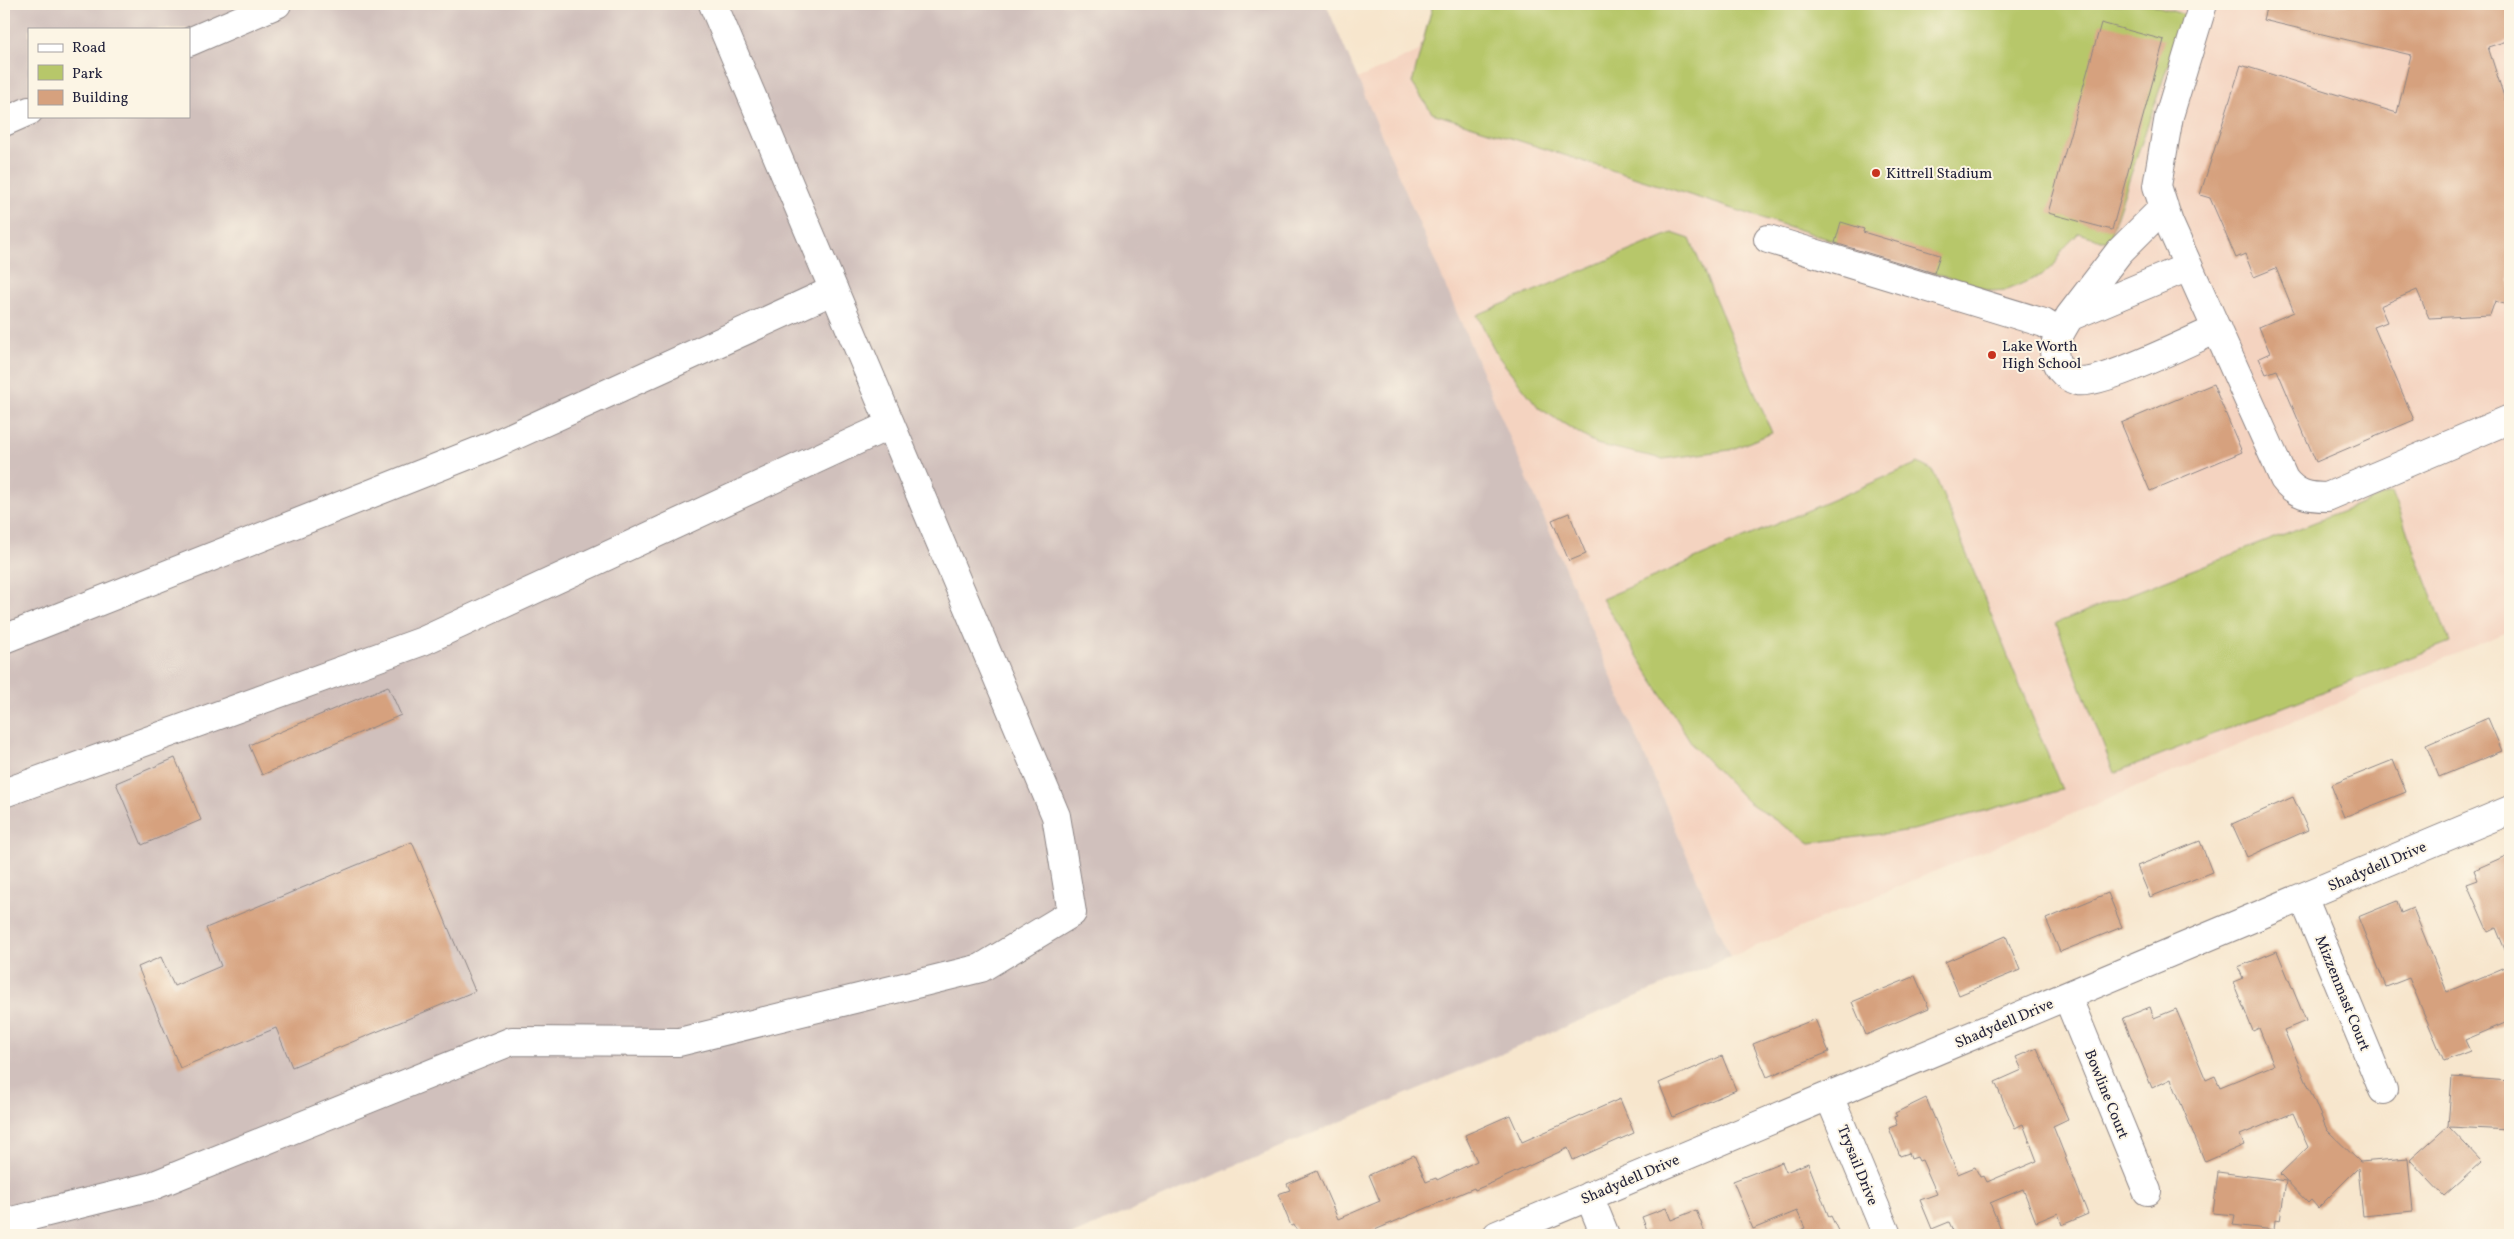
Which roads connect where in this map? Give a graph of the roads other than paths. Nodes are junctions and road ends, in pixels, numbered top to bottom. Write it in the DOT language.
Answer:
graph roads {
  1 [pos="277,4"];
  2 [pos="713,4"];
  3 [pos="2203,4"];
  4 [pos="190,42"];
  5 [pos="28,111"];
  6 [pos="4,122"];
  7 [pos="2164,207"];
  8 [pos="1768,239"];
  9 [pos="2188,267"];
  10 [pos="834,290"];
  11 [pos="2065,325"];
  12 [pos="2217,330"];
  13 [pos="2510,419"];
  14 [pos="890,424"];
  15 [pos="4,639"];
  16 [pos="4,793"];
  17 [pos="2510,810"];
  18 [pos="2303,897"];
  19 [pos="2067,996"];
  20 [pos="2383,1090"];
  21 [pos="1830,1096"];
  22 [pos="2147,1191"];
  23 [pos="1589,1196"];
  24 [pos="4,1223"];
  25 [pos="1497,1235"];
  26 [pos="1605,1235"];
  27 [pos="1887,1235"];
  1 -- 4 [label="street"];
  2 -- 10 [label="street"];
  3 -- 7 [label="street"];
  5 -- 6 [label="street"];
  7 -- 9 [label="street"];
  7 -- 11 [label="street"];
  8 -- 11 [label="street"];
  9 -- 11 [label="street"];
  9 -- 12 [label="street"];
  10 -- 14 [label="street"];
  10 -- 15 [label="street"];
  11 -- 12 [label="street"];
  12 -- 13 [label="street"];
  14 -- 16 [label="street"];
  14 -- 24 [label="street"];
  17 -- 18 [label="street, Shadydell Drive"];
  18 -- 19 [label="street, Shadydell Drive"];
  18 -- 20 [label="street, Mizzenmast Court"];
  19 -- 21 [label="street, Shadydell Drive"];
  19 -- 22 [label="street, Bowline Court"];
  21 -- 23 [label="street, Shadydell Drive"];
  21 -- 27 [label="street, Trysail Drive"];
  23 -- 25 [label="street, Shadydell Drive"];
  23 -- 26 [label="street"];
}
